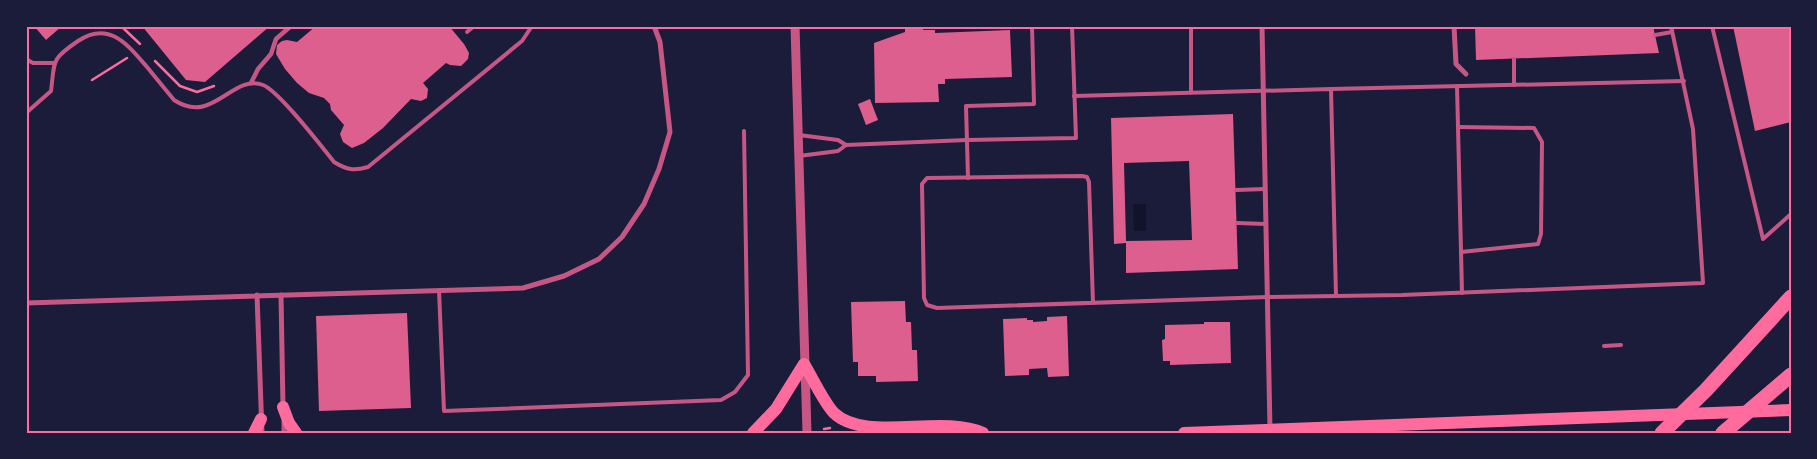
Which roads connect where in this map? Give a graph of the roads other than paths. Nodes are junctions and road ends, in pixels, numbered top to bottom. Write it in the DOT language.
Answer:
graph roads {
  1 [pos="102,26"];
  2 [pos="291,26"];
  3 [pos="474,26"];
  4 [pos="532,26"];
  5 [pos="654,26"];
  6 [pos="795,26"];
  7 [pos="1032,26"];
  8 [pos="1072,26"];
  9 [pos="1191,26"];
  10 [pos="1262,26"];
  11 [pos="1454,26"];
  12 [pos="1671,26"];
  13 [pos="1712,26"];
  14 [pos="467,32"];
  15 [pos="1672,32"];
  16 [pos="101,33"];
  17 [pos="1654,35"];
  18 [pos="26,59"];
  19 [pos="1514,59"];
  20 [pos="54,63"];
  21 [pos="1466,74"];
  22 [pos="1684,80"];
  23 [pos="251,83"];
  24 [pos="1514,84"];
  25 [pos="1457,86"];
  26 [pos="1466,86"];
  27 [pos="1331,89"];
  28 [pos="1263,90"];
  29 [pos="1191,92"];
  30 [pos="1074,96"];
  31 [pos="26,113"];
  32 [pos="1458,127"];
  33 [pos="744,131"];
  34 [pos="798,135"];
  35 [pos="967,140"];
  36 [pos="846,145"];
  37 [pos="799,156"];
  38 [pos="968,178"];
  39 [pos="1265,189"];
  40 [pos="1236,190"];
  41 [pos="1791,214"];
  42 [pos="1237,223"];
  43 [pos="1266,224"];
  44 [pos="1461,252"];
  45 [pos="439,290"];
  46 [pos="1462,292"];
  47 [pos="257,295"];
  48 [pos="281,295"];
  49 [pos="1336,296"];
  50 [pos="1268,297"];
  51 [pos="1791,297"];
  52 [pos="26,303"];
  53 [pos="1093,303"];
  54 [pos="1621,345"];
  55 [pos="1604,346"];
  56 [pos="804,364"];
  57 [pos="1791,375"];
  58 [pos="283,407"];
  59 [pos="1791,410"];
  60 [pos="261,419"];
  61 [pos="1270,431"];
  62 [pos="254,433"];
  63 [pos="262,433"];
  64 [pos="284,433"];
  65 [pos="296,433"];
  66 [pos="752,433"];
  67 [pos="807,433"];
  68 [pos="983,433"];
  69 [pos="1184,433"];
  70 [pos="1662,433"];
  71 [pos="1723,433"];
  1 -- 16 [label="lane"];
  2 -- 23 [label="street"];
  3 -- 14 [label="lane"];
  4 -- 23 [label="lane"];
  5 -- 45 [label="street"];
  6 -- 34 [label="street"];
  7 -- 35 [label="lane"];
  8 -- 30 [label="lane"];
  9 -- 29 [label="lane"];
  10 -- 28 [label="street"];
  11 -- 21 [label="street"];
  12 -- 15 [label="lane"];
  13 -- 41 [label="lane"];
  15 -- 17 [label="lane"];
  15 -- 22 [label="lane"];
  16 -- 20 [label="lane"];
  16 -- 23 [label="lane"];
  18 -- 20 [label="lane"];
  19 -- 24 [label="lane"];
  20 -- 31 [label="lane"];
  21 -- 26 [label="lane"];
  22 -- 24 [label="lane"];
  22 -- 46 [label="lane"];
  24 -- 26 [label="lane"];
  25 -- 26 [label="lane"];
  25 -- 27 [label="lane"];
  25 -- 32 [label="lane"];
  27 -- 28 [label="lane"];
  27 -- 49 [label="lane"];
  28 -- 29 [label="lane"];
  28 -- 39 [label="street"];
  29 -- 30 [label="lane"];
  30 -- 35 [label="lane"];
  32 -- 44 [label="lane"];
  32 -- 44 [label="lane"];
  33 -- 45 [label="lane"];
  34 -- 36 [label="lane"];
  34 -- 37 [label="street"];
  35 -- 36 [label="lane"];
  35 -- 38 [label="lane"];
  36 -- 37 [label="lane"];
  37 -- 56 [label="street"];
  38 -- 53 [label="lane"];
  38 -- 53 [label="lane"];
  39 -- 40 [label="lane"];
  39 -- 43 [label="street"];
  42 -- 43 [label="lane"];
  43 -- 50 [label="street"];
  44 -- 46 [label="lane"];
  45 -- 48 [label="street"];
  46 -- 49 [label="lane"];
  47 -- 48 [label="street"];
  47 -- 52 [label="street"];
  47 -- 60 [label="street"];
  48 -- 58 [label="street"];
  49 -- 50 [label="lane"];
  50 -- 53 [label="lane"];
  50 -- 61 [label="street"];
  51 -- 70 [label="highway"];
  54 -- 55 [label="lane"];
  56 -- 66 [label="main road"];
  56 -- 67 [label="street"];
  56 -- 68 [label="main road"];
  57 -- 71 [label="highway"];
  58 -- 64 [label="street"];
  58 -- 65 [label="main road"];
  59 -- 61 [label="main road"];
  60 -- 62 [label="main road"];
  60 -- 63 [label="street"];
  61 -- 69 [label="main road"];
}
